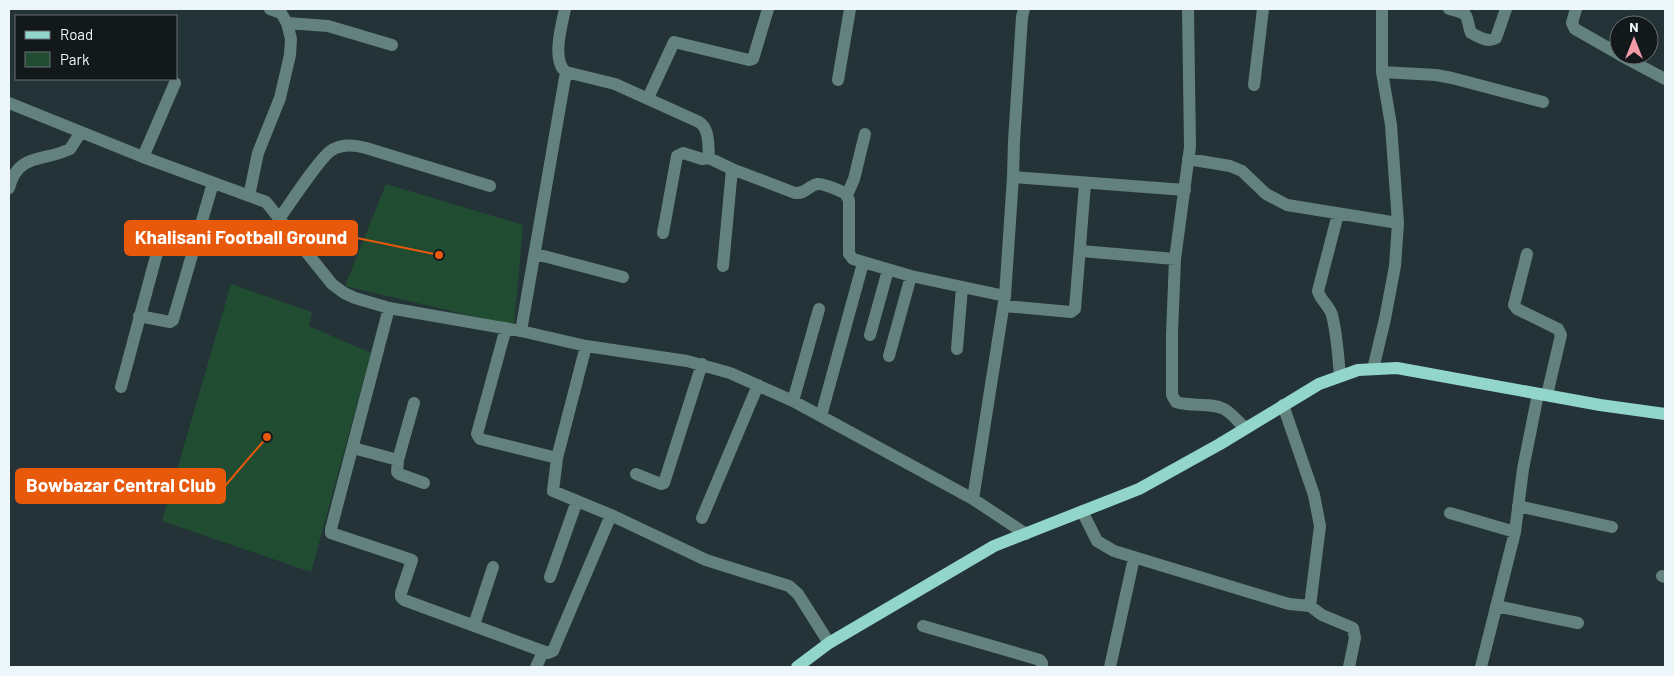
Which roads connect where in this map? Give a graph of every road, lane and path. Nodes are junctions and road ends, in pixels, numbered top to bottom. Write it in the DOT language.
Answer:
graph roads {
  1 [pos="565,9"];
  2 [pos="768,9"];
  3 [pos="850,9"];
  4 [pos="1024,9"];
  5 [pos="1188,9"];
  6 [pos="1263,9"];
  7 [pos="1382,9"];
  8 [pos="1449,9"];
  9 [pos="1506,9"];
  10 [pos="1576,9"];
  11 [pos="280,13"];
  12 [pos="392,45"];
  13 [pos="1609,49"];
  14 [pos="1639,65"];
  15 [pos="566,72"];
  16 [pos="1382,72"];
  17 [pos="1665,79"];
  18 [pos="838,80"];
  19 [pos="175,83"];
  20 [pos="1254,85"];
  21 [pos="648,98"];
  22 [pos="1543,102"];
  23 [pos="9,103"];
  24 [pos="82,132"];
  25 [pos="865,134"];
  26 [pos="143,157"];
  27 [pos="709,158"];
  28 [pos="1188,159"];
  29 [pos="732,169"];
  30 [pos="1014,177"];
  31 [pos="212,184"];
  32 [pos="1085,184"];
  33 [pos="490,186"];
  34 [pos="9,188"];
  35 [pos="1185,190"];
  36 [pos="847,194"];
  37 [pos="249,196"];
  38 [pos="1338,214"];
  39 [pos="279,218"];
  40 [pos="1398,223"];
  41 [pos="663,233"];
  42 [pos="162,234"];
  43 [pos="1081,251"];
  44 [pos="536,254"];
  45 [pos="1526,254"];
  46 [pos="1175,260"];
  47 [pos="863,263"];
  48 [pos="723,266"];
  49 [pos="888,270"];
  50 [pos="911,276"];
  51 [pos="623,277"];
  52 [pos="962,287"];
  53 [pos="1004,301"];
  54 [pos="389,308"];
  55 [pos="820,310"];
  56 [pos="139,316"];
  57 [pos="506,328"];
  58 [pos="521,331"];
  59 [pos="870,335"];
  60 [pos="586,346"];
  61 [pos="957,349"];
  62 [pos="889,356"];
  63 [pos="702,364"];
  64 [pos="1373,370"];
  65 [pos="1340,376"];
  66 [pos="758,386"];
  67 [pos="121,387"];
  68 [pos="1543,394"];
  69 [pos="793,401"];
  70 [pos="414,403"];
  71 [pos="1282,404"];
  72 [pos="1665,414"];
  73 [pos="821,416"];
  74 [pos="1245,428"];
  75 [pos="353,448"];
  76 [pos="557,458"];
  77 [pos="398,460"];
  78 [pos="636,474"];
  79 [pos="424,483"];
  80 [pos="973,498"];
  81 [pos="577,501"];
  82 [pos="1518,506"];
  83 [pos="1082,511"];
  84 [pos="1450,513"];
  85 [pos="611,515"];
  86 [pos="702,518"];
  87 [pos="1612,527"];
  88 [pos="1515,532"];
  89 [pos="1026,534"];
  90 [pos="1134,558"];
  91 [pos="493,566"];
  92 [pos="550,577"];
  93 [pos="1310,606"];
  94 [pos="1496,606"];
  95 [pos="1578,623"];
  96 [pos="474,625"];
  97 [pos="923,626"];
  98 [pos="829,643"];
  99 [pos="543,652"];
  100 [pos="536,667"];
  101 [pos="797,667"];
  102 [pos="1042,667"];
  103 [pos="1110,667"];
  104 [pos="1349,667"];
  105 [pos="1481,667"];
  1 -- 15 [label="street"];
  2 -- 21 [label="street"];
  3 -- 18 [label="street"];
  4 -- 30 [label="street"];
  5 -- 28 [label="street"];
  6 -- 20 [label="street"];
  7 -- 16 [label="street"];
  8 -- 9 [label="street"];
  10 -- 13 [label="street"];
  11 -- 12 [label="street"];
  11 -- 37 [label="street"];
  14 -- 17 [label="street"];
  15 -- 21 [label="street"];
  15 -- 44 [label="street"];
  16 -- 22 [label="street"];
  16 -- 40 [label="street"];
  19 -- 26 [label="street"];
  21 -- 27 [label="street"];
  23 -- 24 [label="street"];
  24 -- 26 [label="street"];
  24 -- 34 [label="street"];
  25 -- 36 [label="street"];
  26 -- 31 [label="street"];
  27 -- 29 [label="street"];
  27 -- 41 [label="street"];
  28 -- 35 [label="street"];
  28 -- 38 [label="street"];
  29 -- 36 [label="street"];
  29 -- 48 [label="street"];
  30 -- 32 [label="street"];
  30 -- 53 [label="street"];
  31 -- 37 [label="street"];
  31 -- 56 [label="street"];
  32 -- 35 [label="street"];
  32 -- 43 [label="street"];
  33 -- 39 [label="street"];
  35 -- 46 [label="street"];
  36 -- 47 [label="street"];
  37 -- 39 [label="street"];
  38 -- 40 [label="street"];
  38 -- 65 [label="street"];
  39 -- 54 [label="street"];
  40 -- 64 [label="street"];
  42 -- 56 [label="street"];
  43 -- 46 [label="street"];
  43 -- 53 [label="street"];
  44 -- 51 [label="street"];
  44 -- 58 [label="street"];
  45 -- 68 [label="street"];
  46 -- 74 [label="street"];
  47 -- 49 [label="street"];
  47 -- 73 [label="street"];
  49 -- 50 [label="street"];
  49 -- 59 [label="street"];
  50 -- 52 [label="street"];
  50 -- 62 [label="street"];
  52 -- 53 [label="street"];
  52 -- 61 [label="street"];
  53 -- 80 [label="street"];
  54 -- 57 [label="street"];
  54 -- 75 [label="street"];
  55 -- 69 [label="street"];
  56 -- 67 [label="street"];
  57 -- 58 [label="street"];
  57 -- 76 [label="street"];
  58 -- 60 [label="street"];
  60 -- 63 [label="street"];
  60 -- 76 [label="street"];
  63 -- 66 [label="street"];
  63 -- 78 [label="street"];
  64 -- 65 [label="main road"];
  64 -- 68 [label="main road"];
  65 -- 71 [label="main road"];
  66 -- 69 [label="street"];
  66 -- 86 [label="street"];
  68 -- 72 [label="main road"];
  68 -- 82 [label="street"];
  69 -- 73 [label="street"];
  70 -- 77 [label="street"];
  71 -- 74 [label="main road"];
  71 -- 93 [label="street"];
  73 -- 80 [label="street"];
  74 -- 83 [label="main road"];
  75 -- 77 [label="street"];
  75 -- 96 [label="street"];
  76 -- 81 [label="street"];
  77 -- 79 [label="street"];
  80 -- 89 [label="street"];
  81 -- 85 [label="street"];
  81 -- 92 [label="street"];
  82 -- 87 [label="street"];
  82 -- 88 [label="street"];
  83 -- 89 [label="main road"];
  83 -- 90 [label="street"];
  84 -- 88 [label="street"];
  85 -- 98 [label="street"];
  85 -- 99 [label="street"];
  88 -- 94 [label="street"];
  89 -- 98 [label="main road"];
  90 -- 93 [label="street"];
  90 -- 103 [label="street"];
  91 -- 96 [label="street"];
  93 -- 104 [label="street"];
  94 -- 95 [label="street"];
  94 -- 105 [label="street"];
  96 -- 99 [label="street"];
  97 -- 102 [label="street"];
  98 -- 101 [label="main road"];
  99 -- 100 [label="street"];
}
